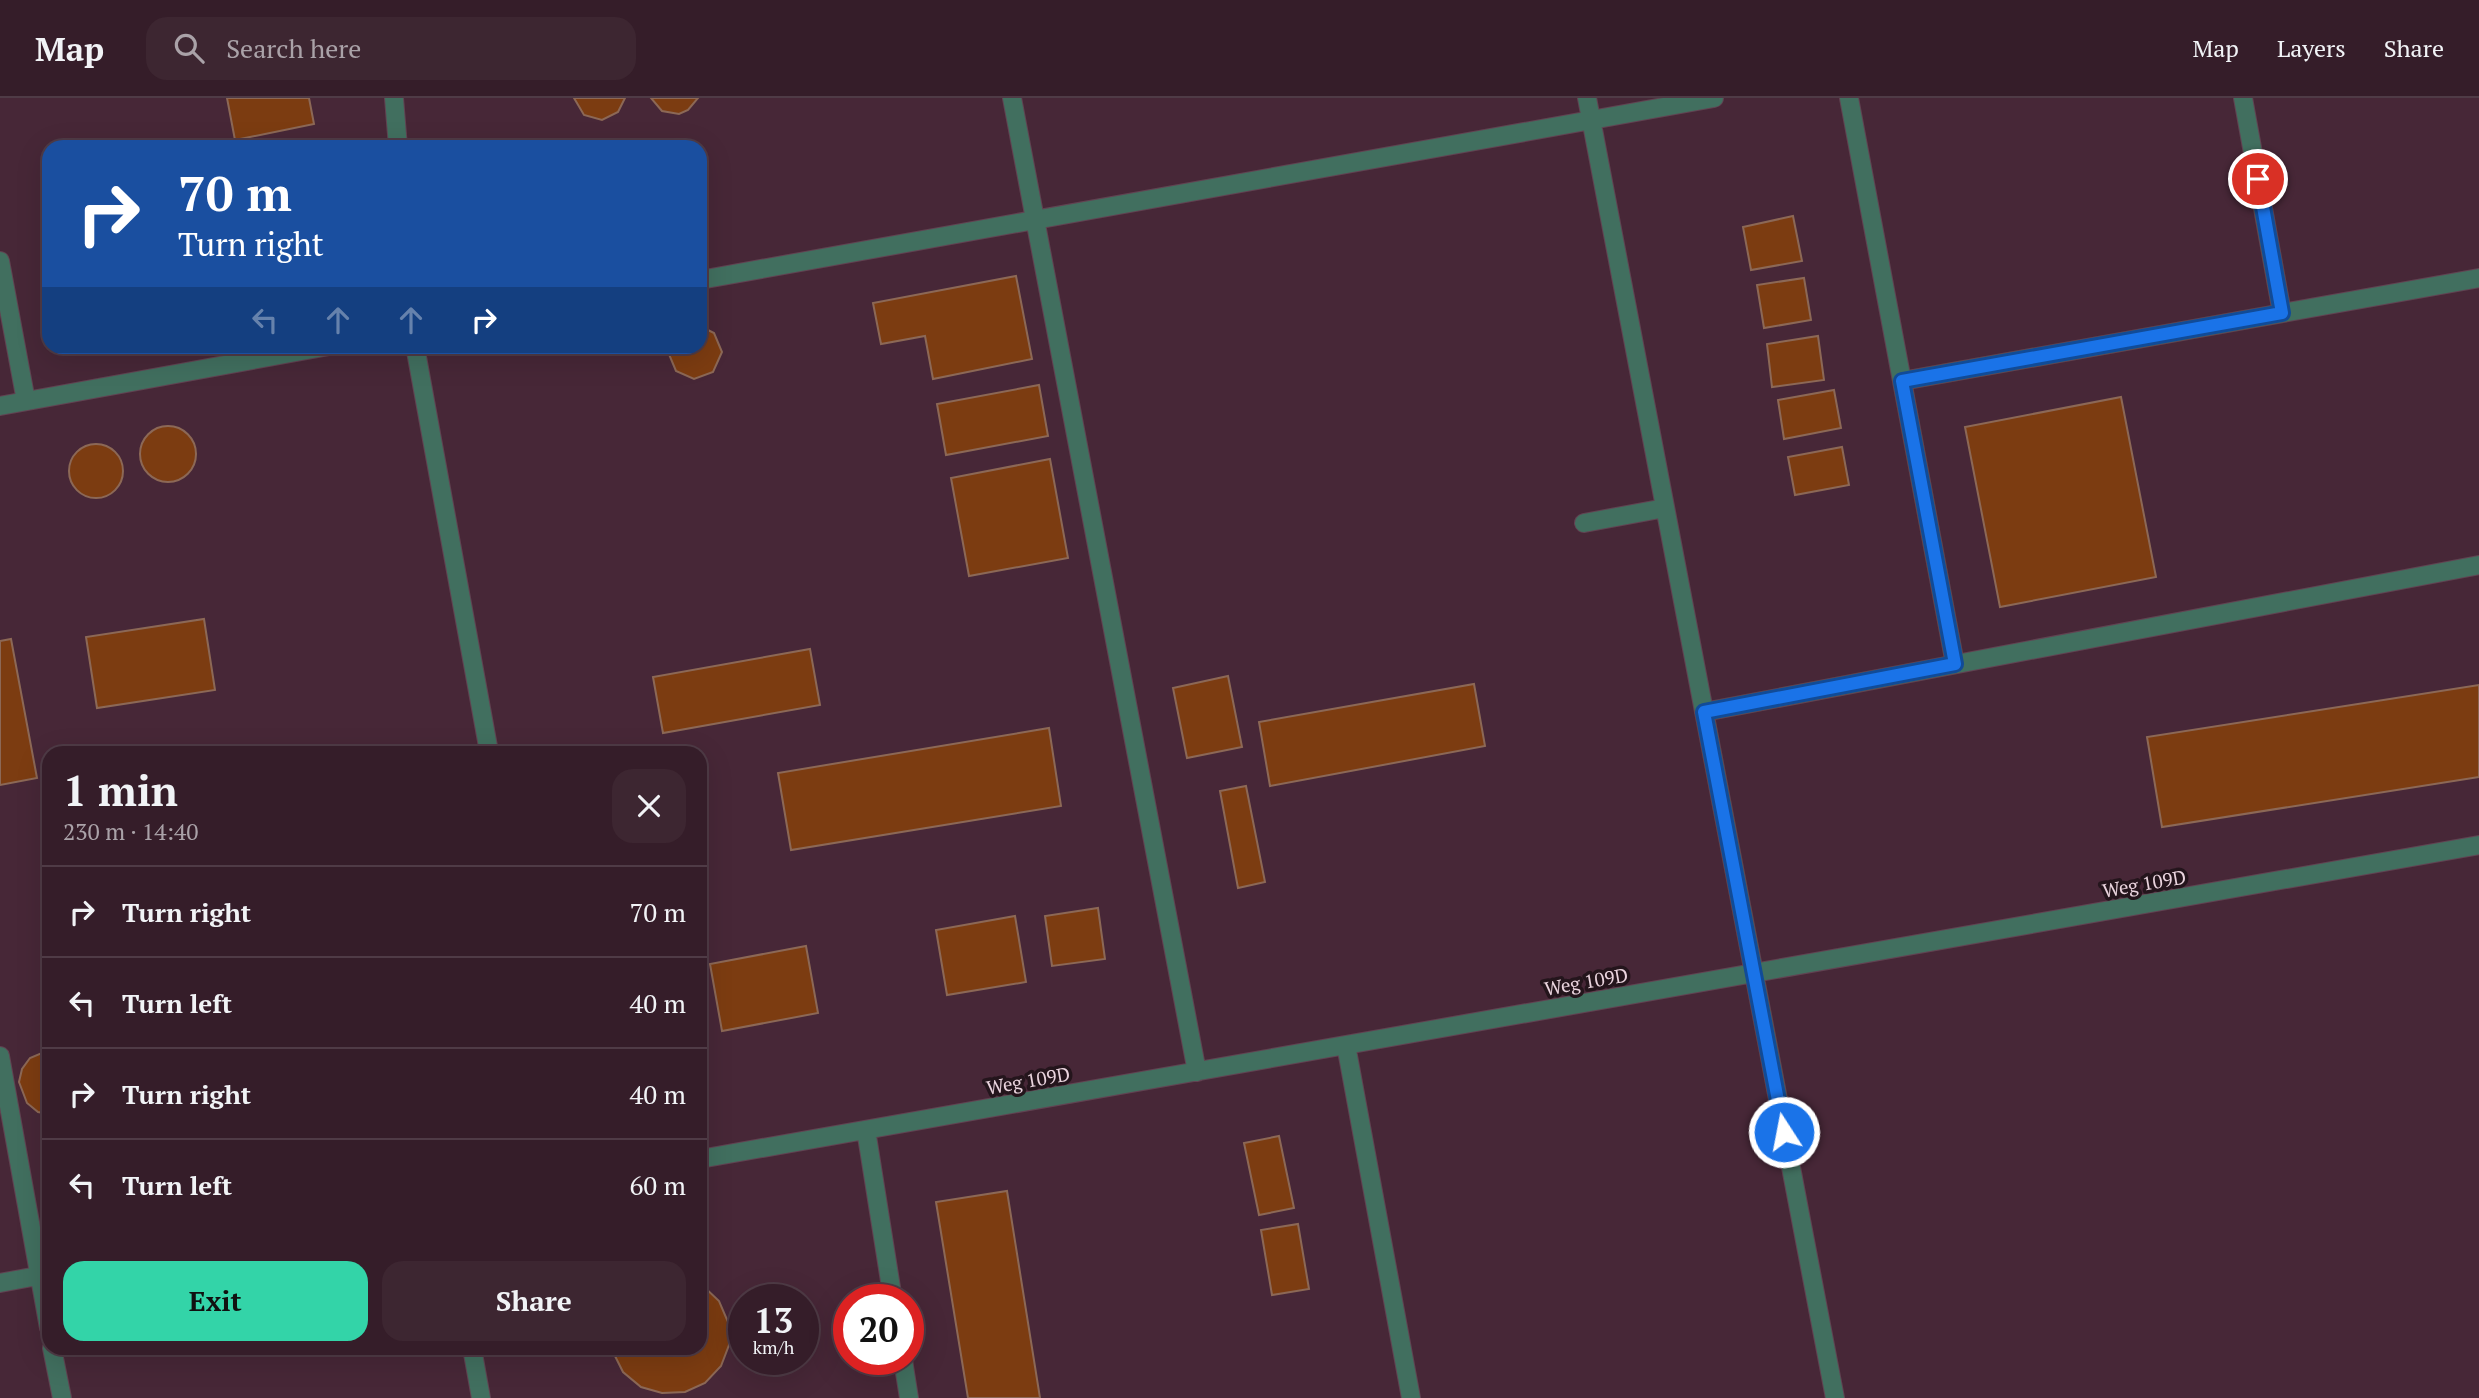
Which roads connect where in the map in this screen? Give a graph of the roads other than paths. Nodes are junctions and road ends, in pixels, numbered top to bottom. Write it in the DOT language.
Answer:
graph roads {
  1 [pos="394,98"];
  2 [pos="1012,98"];
  3 [pos="1587,98"];
  4 [pos="1714,98"];
  5 [pos="1849,98"];
  6 [pos="2242,98"];
  7 [pos="1591,120"];
  8 [pos="397,140"];
  9 [pos="1035,220"];
  10 [pos="0,261"];
  11 [pos="2479,278"];
  12 [pos="707,279"];
  13 [pos="2282,313"];
  14 [pos="285,354"];
  15 [pos="416,354"];
  16 [pos="1902,381"];
  17 [pos="26,401"];
  18 [pos="0,406"];
  19 [pos="1665,508"];
  20 [pos="1584,523"];
  21 [pos="2479,565"];
  22 [pos="1955,664"];
  23 [pos="1704,712"];
  24 [pos="488,746"];
  25 [pos="2479,845"];
  26 [pos="1754,973"];
  27 [pos="1346,1045"];
  28 [pos="0,1056"];
  29 [pos="1196,1072"];
  30 [pos="866,1130"];
  31 [pos="707,1158"];
  32 [pos="42,1265"];
  33 [pos="42,1275"];
  34 [pos="0,1283"];
  35 [pos="891,1284"];
  36 [pos="53,1355"];
  37 [pos="473,1355"];
  38 [pos="905,1375"];
  39 [pos="62,1398"];
  40 [pos="481,1398"];
  41 [pos="909,1398"];
  42 [pos="1411,1398"];
  43 [pos="1835,1398"];
  1 -- 8 [label="lane"];
  2 -- 9 [label="lane"];
  3 -- 7 [label="lane"];
  4 -- 7 [label="lane"];
  5 -- 16 [label="lane"];
  6 -- 13 [label="lane"];
  7 -- 9 [label="lane"];
  7 -- 19 [label="lane"];
  9 -- 12 [label="lane"];
  9 -- 29 [label="lane"];
  10 -- 17 [label="lane"];
  11 -- 13 [label="lane"];
  13 -- 16 [label="lane"];
  14 -- 17 [label="lane"];
  15 -- 24 [label="lane"];
  16 -- 22 [label="lane"];
  17 -- 18 [label="lane"];
  19 -- 20 [label="lane"];
  19 -- 23 [label="lane"];
  21 -- 22 [label="lane"];
  22 -- 23 [label="lane"];
  23 -- 26 [label="lane"];
  25 -- 26 [label="lane, Weg 109D"];
  26 -- 27 [label="lane, Weg 109D"];
  26 -- 43 [label="lane"];
  27 -- 29 [label="lane, Weg 109D"];
  27 -- 42 [label="lane"];
  28 -- 32 [label="lane"];
  29 -- 30 [label="lane, Weg 109D"];
  30 -- 31 [label="lane, Weg 109D"];
  30 -- 35 [label="lane"];
  33 -- 34 [label="lane"];
  36 -- 39 [label="lane"];
  37 -- 40 [label="lane"];
  38 -- 41 [label="lane"];
}
